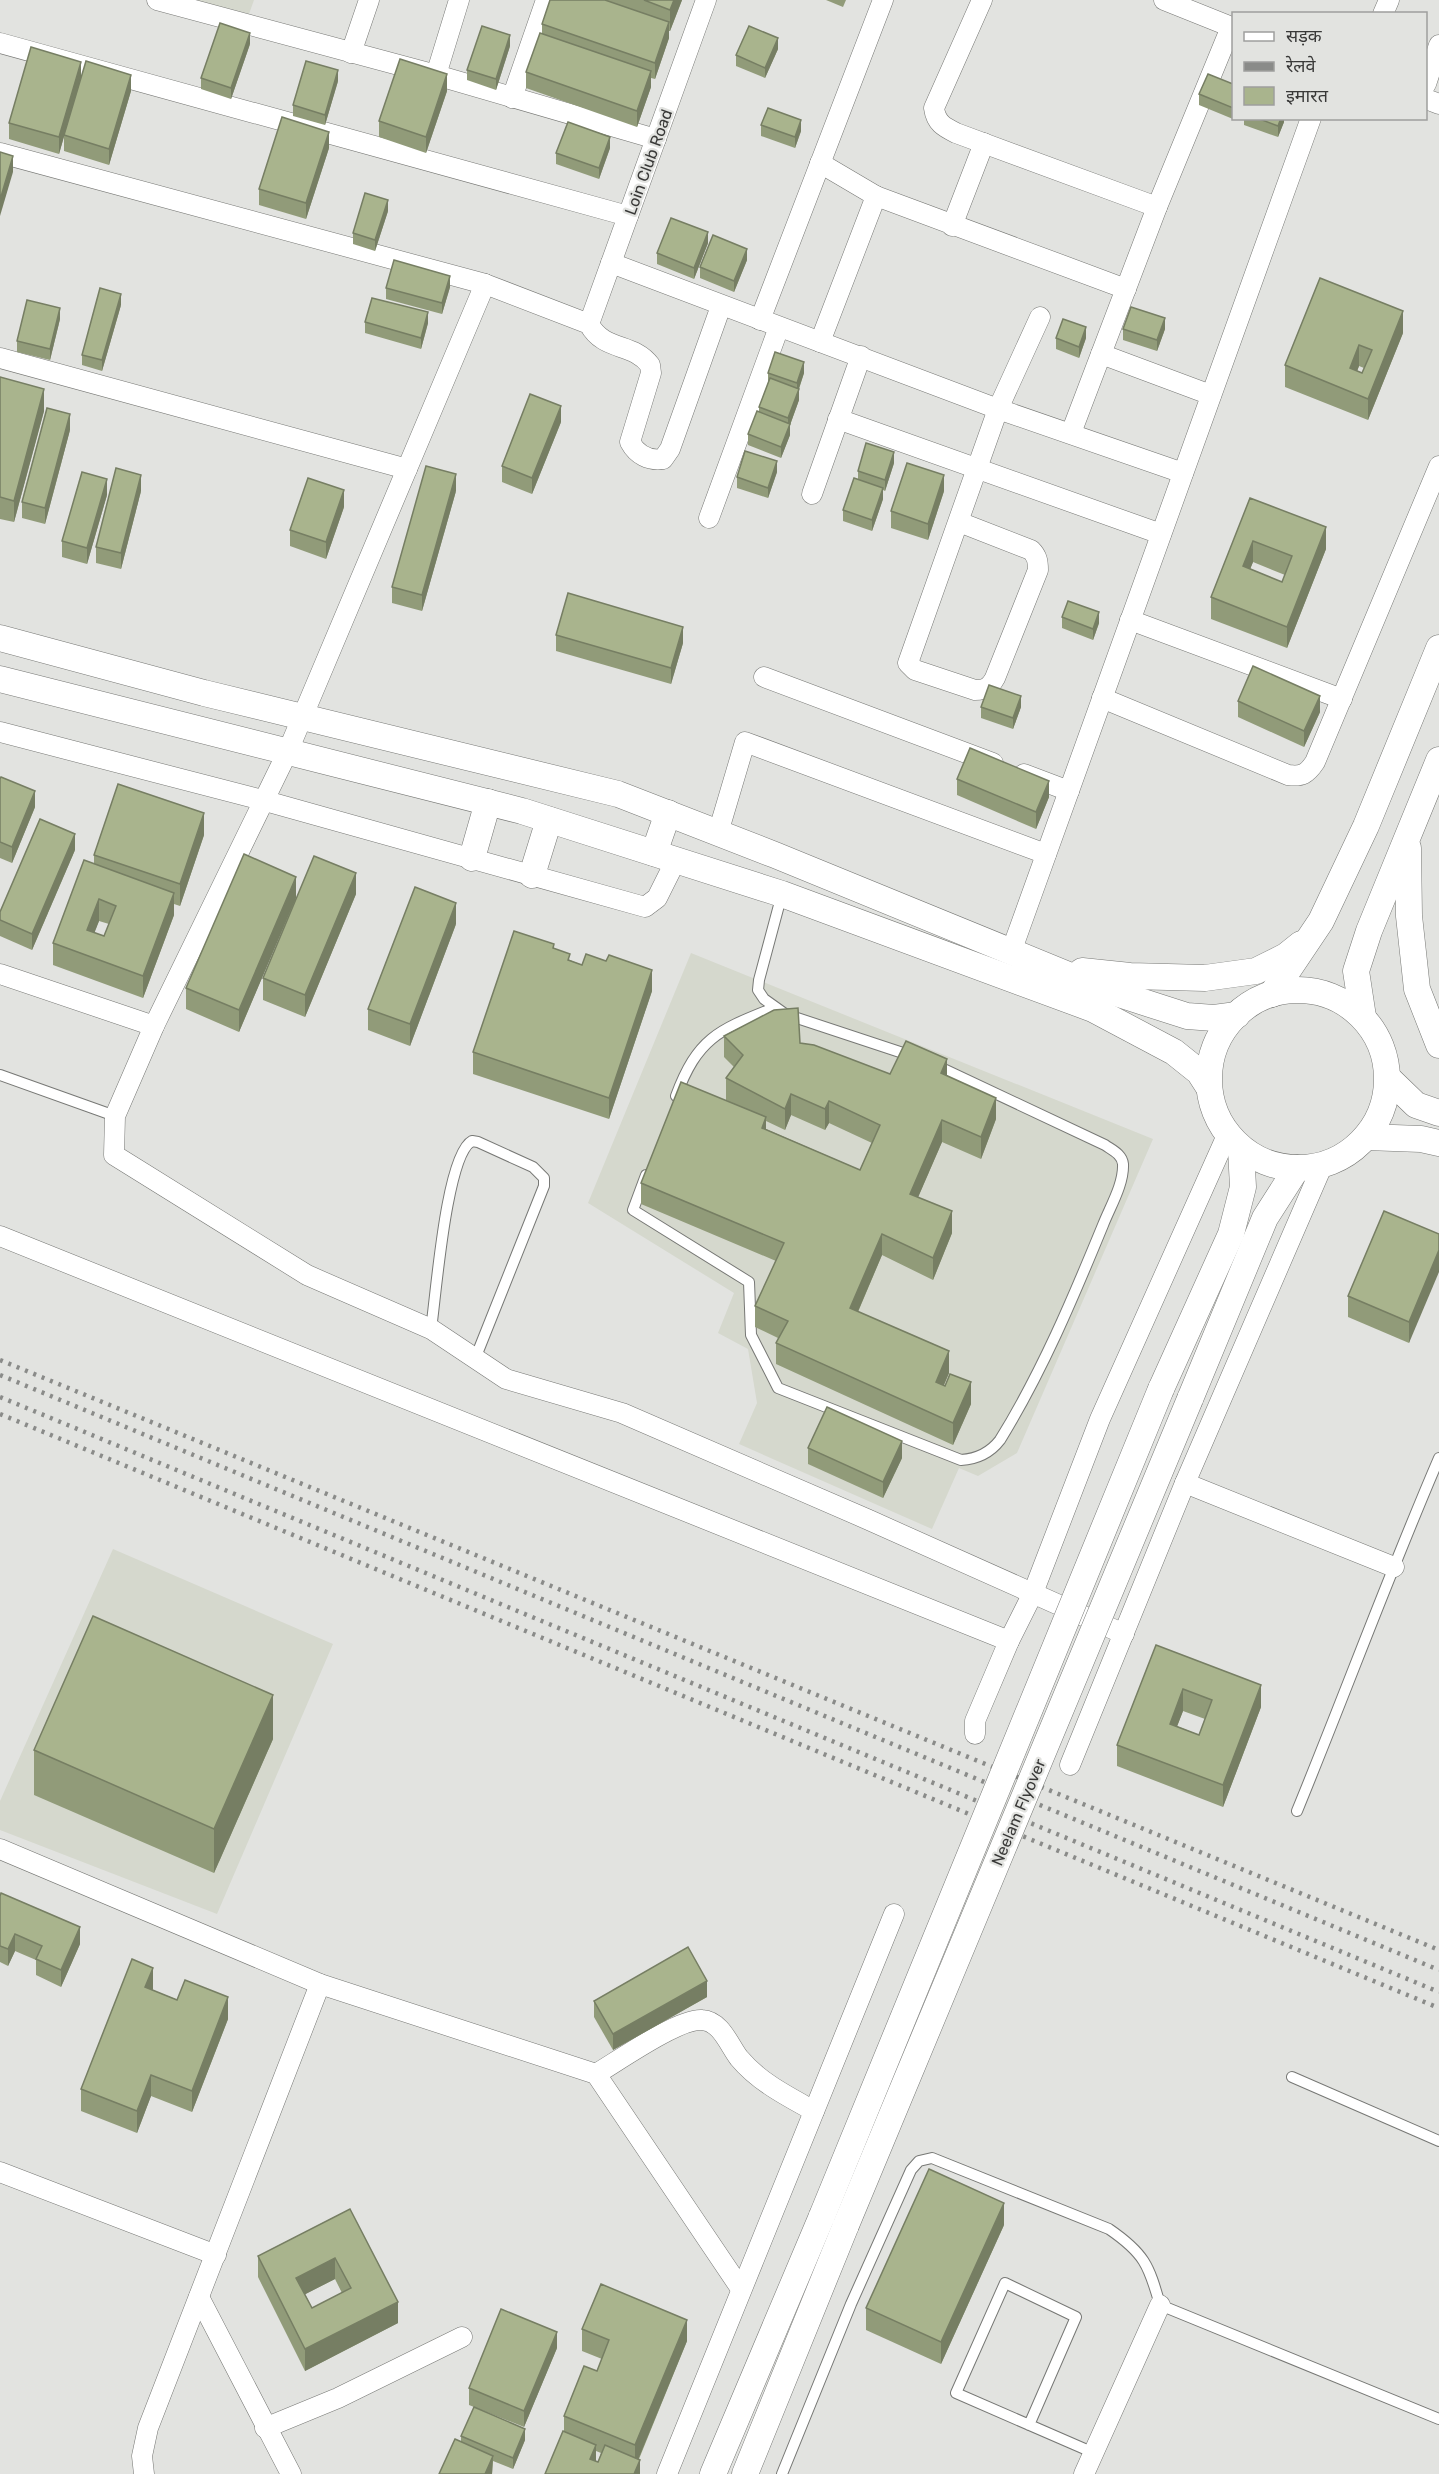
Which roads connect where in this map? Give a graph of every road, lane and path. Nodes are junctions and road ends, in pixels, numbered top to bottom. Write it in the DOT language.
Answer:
graph roads {
  1 [pos="157,0"];
  2 [pos="369,0"];
  3 [pos="459,0"];
  4 [pos="546,0"];
  5 [pos="706,0"];
  6 [pos="883,0"];
  7 [pos="982,0"];
  8 [pos="1164,0"];
  9 [pos="1232,28"];
  10 [pos="0,43"];
  11 [pos="1439,45"];
  12 [pos="351,53"];
  13 [pos="436,75"];
  14 [pos="1427,78"];
  15 [pos="512,98"];
  16 [pos="1310,120"];
  17 [pos="656,139"];
  18 [pos="984,142"];
  19 [pos="0,153"];
  20 [pos="820,163"];
  21 [pos="876,196"];
  22 [pos="1157,207"];
  23 [pos="628,216"];
  24 [pos="952,226"];
  25 [pos="611,263"];
  26 [pos="485,284"];
  27 [pos="1126,289"];
  28 [pos="722,306"];
  29 [pos="1040,317"];
  30 [pos="760,320"];
  31 [pos="589,324"];
  32 [pos="779,327"];
  33 [pos="820,342"];
  34 [pos="1101,354"];
  35 [pos="861,356"];
  36 [pos="0,358"];
  37 [pos="1211,395"];
  38 [pos="998,409"];
  39 [pos="838,419"];
  40 [pos="1071,433"];
  41 [pos="1439,466"];
  42 [pos="978,468"];
  43 [pos="407,469"];
  44 [pos="1183,473"];
  45 [pos="812,494"];
  46 [pos="710,518"];
  47 [pos="959,522"];
  48 [pos="1161,534"];
  49 [pos="1130,620"];
  50 [pos="0,638"];
  51 [pos="1439,648"];
  52 [pos="764,676"];
  53 [pos="0,679"];
  54 [pos="1102,698"];
  55 [pos="1342,699"];
  56 [pos="302,717"];
  57 [pos="0,732"];
  58 [pos="288,751"];
  59 [pos="1439,760"];
  60 [pos="1069,791"];
  61 [pos="262,800"];
  62 [pos="488,802"];
  63 [pos="668,813"];
  64 [pos="549,820"];
  65 [pos="718,832"];
  66 [pos="1407,838"];
  67 [pos="1046,854"];
  68 [pos="665,856"];
  69 [pos="472,858"];
  70 [pos="532,875"];
  71 [pos="782,894"];
  72 [pos="1311,936"];
  73 [pos="1011,952"];
  74 [pos="1052,968"];
  75 [pos="0,974"];
  76 [pos="1272,994"];
  77 [pos="774,1008"];
  78 [pos="1237,1015"];
  79 [pos="1364,1017"];
  80 [pos="154,1026"];
  81 [pos="1436,1026"];
  82 [pos="0,1075"];
  83 [pos="1388,1078"];
  84 [pos="1208,1086"];
  85 [pos="673,1104"];
  86 [pos="1439,1113"];
  87 [pos="115,1116"];
  88 [pos="1366,1137"];
  89 [pos="1234,1141"];
  90 [pos="1439,1143"];
  91 [pos="1323,1164"];
  92 [pos="649,1167"];
  93 [pos="1297,1168"];
  94 [pos="0,1236"];
  95 [pos="431,1329"];
  96 [pos="475,1359"];
  97 [pos="1439,1458"];
  98 [pos="1185,1483"];
  99 [pos="1394,1567"];
  100 [pos="1033,1593"];
  101 [pos="1124,1634"];
  102 [pos="1009,1641"];
  103 [pos="975,1734"];
  104 [pos="1070,1765"];
  105 [pos="1297,1811"];
  106 [pos="0,1849"];
  107 [pos="894,1914"];
  108 [pos="320,1984"];
  109 [pos="596,2074"];
  110 [pos="1292,2077"];
  111 [pos="814,2111"];
  112 [pos="1439,2141"];
  113 [pos="0,2172"];
  114 [pos="216,2255"];
  115 [pos="741,2289"];
  116 [pos="199,2297"];
  117 [pos="1160,2305"];
  118 [pos="462,2337"];
  119 [pos="1439,2420"];
  120 [pos="1029,2425"];
  121 [pos="265,2428"];
  122 [pos="1094,2453"];
  123 [pos="144,2474"];
  124 [pos="291,2474"];
  125 [pos="667,2474"];
  126 [pos="713,2474"];
  127 [pos="746,2474"];
  128 [pos="782,2474"];
  129 [pos="1084,2474"];
  1 -- 12 [label="street"];
  2 -- 12 [label="street"];
  3 -- 13 [label="street"];
  4 -- 15 [label="street"];
  5 -- 17 [label="street, Loin Club Road"];
  6 -- 20 [label="street"];
  7 -- 18 [label="street"];
  8 -- 9 [label="street"];
  9 -- 22 [label="street"];
  10 -- 23 [label="street"];
  11 -- 14 [label="street"];
  12 -- 13 [label="street"];
  13 -- 15 [label="street"];
  15 -- 17 [label="street"];
  16 -- 37 [label="street"];
  17 -- 23 [label="street, Loin Club Road"];
  18 -- 22 [label="street"];
  18 -- 24 [label="street"];
  19 -- 26 [label="street"];
  20 -- 21 [label="street"];
  20 -- 30 [label="street"];
  21 -- 24 [label="street"];
  21 -- 33 [label="street"];
  22 -- 27 [label="street"];
  23 -- 25 [label="street, Loin Club Road"];
  24 -- 27 [label="street"];
  25 -- 28 [label="street"];
  25 -- 31 [label="street, Loin Club Road"];
  26 -- 31 [label="street"];
  26 -- 43 [label="street"];
  27 -- 34 [label="street"];
  28 -- 30 [label="street"];
  28 -- 31 [label="street"];
  29 -- 38 [label="street"];
  30 -- 32 [label="street"];
  32 -- 33 [label="street"];
  32 -- 46 [label="street"];
  33 -- 35 [label="street"];
  34 -- 37 [label="street"];
  34 -- 40 [label="street"];
  35 -- 38 [label="street"];
  35 -- 39 [label="street"];
  36 -- 43 [label="street"];
  37 -- 44 [label="street"];
  38 -- 40 [label="street"];
  38 -- 42 [label="street"];
  39 -- 42 [label="street"];
  39 -- 45 [label="street"];
  40 -- 44 [label="street"];
  41 -- 55 [label="street"];
  42 -- 47 [label="street"];
  42 -- 48 [label="street"];
  43 -- 56 [label="street"];
  44 -- 48 [label="street"];
  47 -- 47 [label="street"];
  48 -- 49 [label="street"];
  49 -- 54 [label="street"];
  49 -- 55 [label="street"];
  50 -- 56 [label="street"];
  51 -- 72 [label="street"];
  52 -- 60 [label="street"];
  53 -- 58 [label="street"];
  54 -- 55 [label="street"];
  54 -- 60 [label="street"];
  56 -- 58 [label="street"];
  56 -- 63 [label="street"];
  57 -- 61 [label="street"];
  58 -- 61 [label="street"];
  58 -- 62 [label="street"];
  59 -- 66 [label="street"];
  60 -- 67 [label="street"];
  61 -- 69 [label="street"];
  61 -- 80 [label="street"];
  62 -- 64 [label="street"];
  62 -- 69 [label="street"];
  63 -- 65 [label="street"];
  63 -- 68 [label="street"];
  64 -- 68 [label="street"];
  64 -- 70 [label="street"];
  65 -- 67 [label="street"];
  65 -- 73 [label="street"];
  66 -- 79 [label="street"];
  66 -- 81 [label="street"];
  67 -- 73 [label="street"];
  68 -- 70 [label="street"];
  68 -- 71 [label="street"];
  69 -- 70 [label="street"];
  71 -- 77 [label="lane"];
  71 -- 84 [label="street"];
  72 -- 74 [label="street"];
  72 -- 76 [label="street"];
  73 -- 74 [label="street"];
  74 -- 78 [label="street"];
  75 -- 80 [label="street"];
  76 -- 78 [label="street"];
  76 -- 79 [label="street"];
  77 -- 85 [label="lane"];
  77 -- 92 [label="lane"];
  78 -- 84 [label="street"];
  79 -- 83 [label="street"];
  80 -- 87 [label="street"];
  82 -- 87 [label="lane"];
  83 -- 86 [label="street"];
  83 -- 88 [label="street"];
  84 -- 89 [label="street"];
  87 -- 95 [label="street"];
  88 -- 90 [label="street"];
  88 -- 91 [label="street"];
  89 -- 93 [label="street"];
  89 -- 100 [label="street"];
  89 -- 126 [label="street, Neelam Flyover, bridge"];
  91 -- 93 [label="street"];
  91 -- 98 [label="street"];
  93 -- 127 [label="street, Neelam Flyover, bridge"];
  94 -- 102 [label="street"];
  95 -- 96 [label="street"];
  95 -- 96 [label="lane"];
  96 -- 100 [label="street"];
  97 -- 99 [label="lane"];
  98 -- 99 [label="street"];
  98 -- 101 [label="street"];
  99 -- 105 [label="lane"];
  100 -- 101 [label="street"];
  100 -- 102 [label="street"];
  101 -- 104 [label="street"];
  102 -- 103 [label="street"];
  106 -- 108 [label="street"];
  107 -- 111 [label="street"];
  108 -- 109 [label="street"];
  108 -- 114 [label="street"];
  109 -- 111 [label="street"];
  109 -- 115 [label="street"];
  110 -- 112 [label="lane"];
  111 -- 115 [label="street"];
  113 -- 114 [label="street"];
  114 -- 116 [label="street"];
  115 -- 125 [label="street"];
  116 -- 121 [label="street"];
  116 -- 123 [label="street"];
  117 -- 119 [label="lane"];
  117 -- 122 [label="street"];
  117 -- 128 [label="lane"];
  118 -- 121 [label="street"];
  120 -- 120 [label="lane"];
  120 -- 122 [label="lane"];
  121 -- 124 [label="street"];
  122 -- 129 [label="street"];
}
